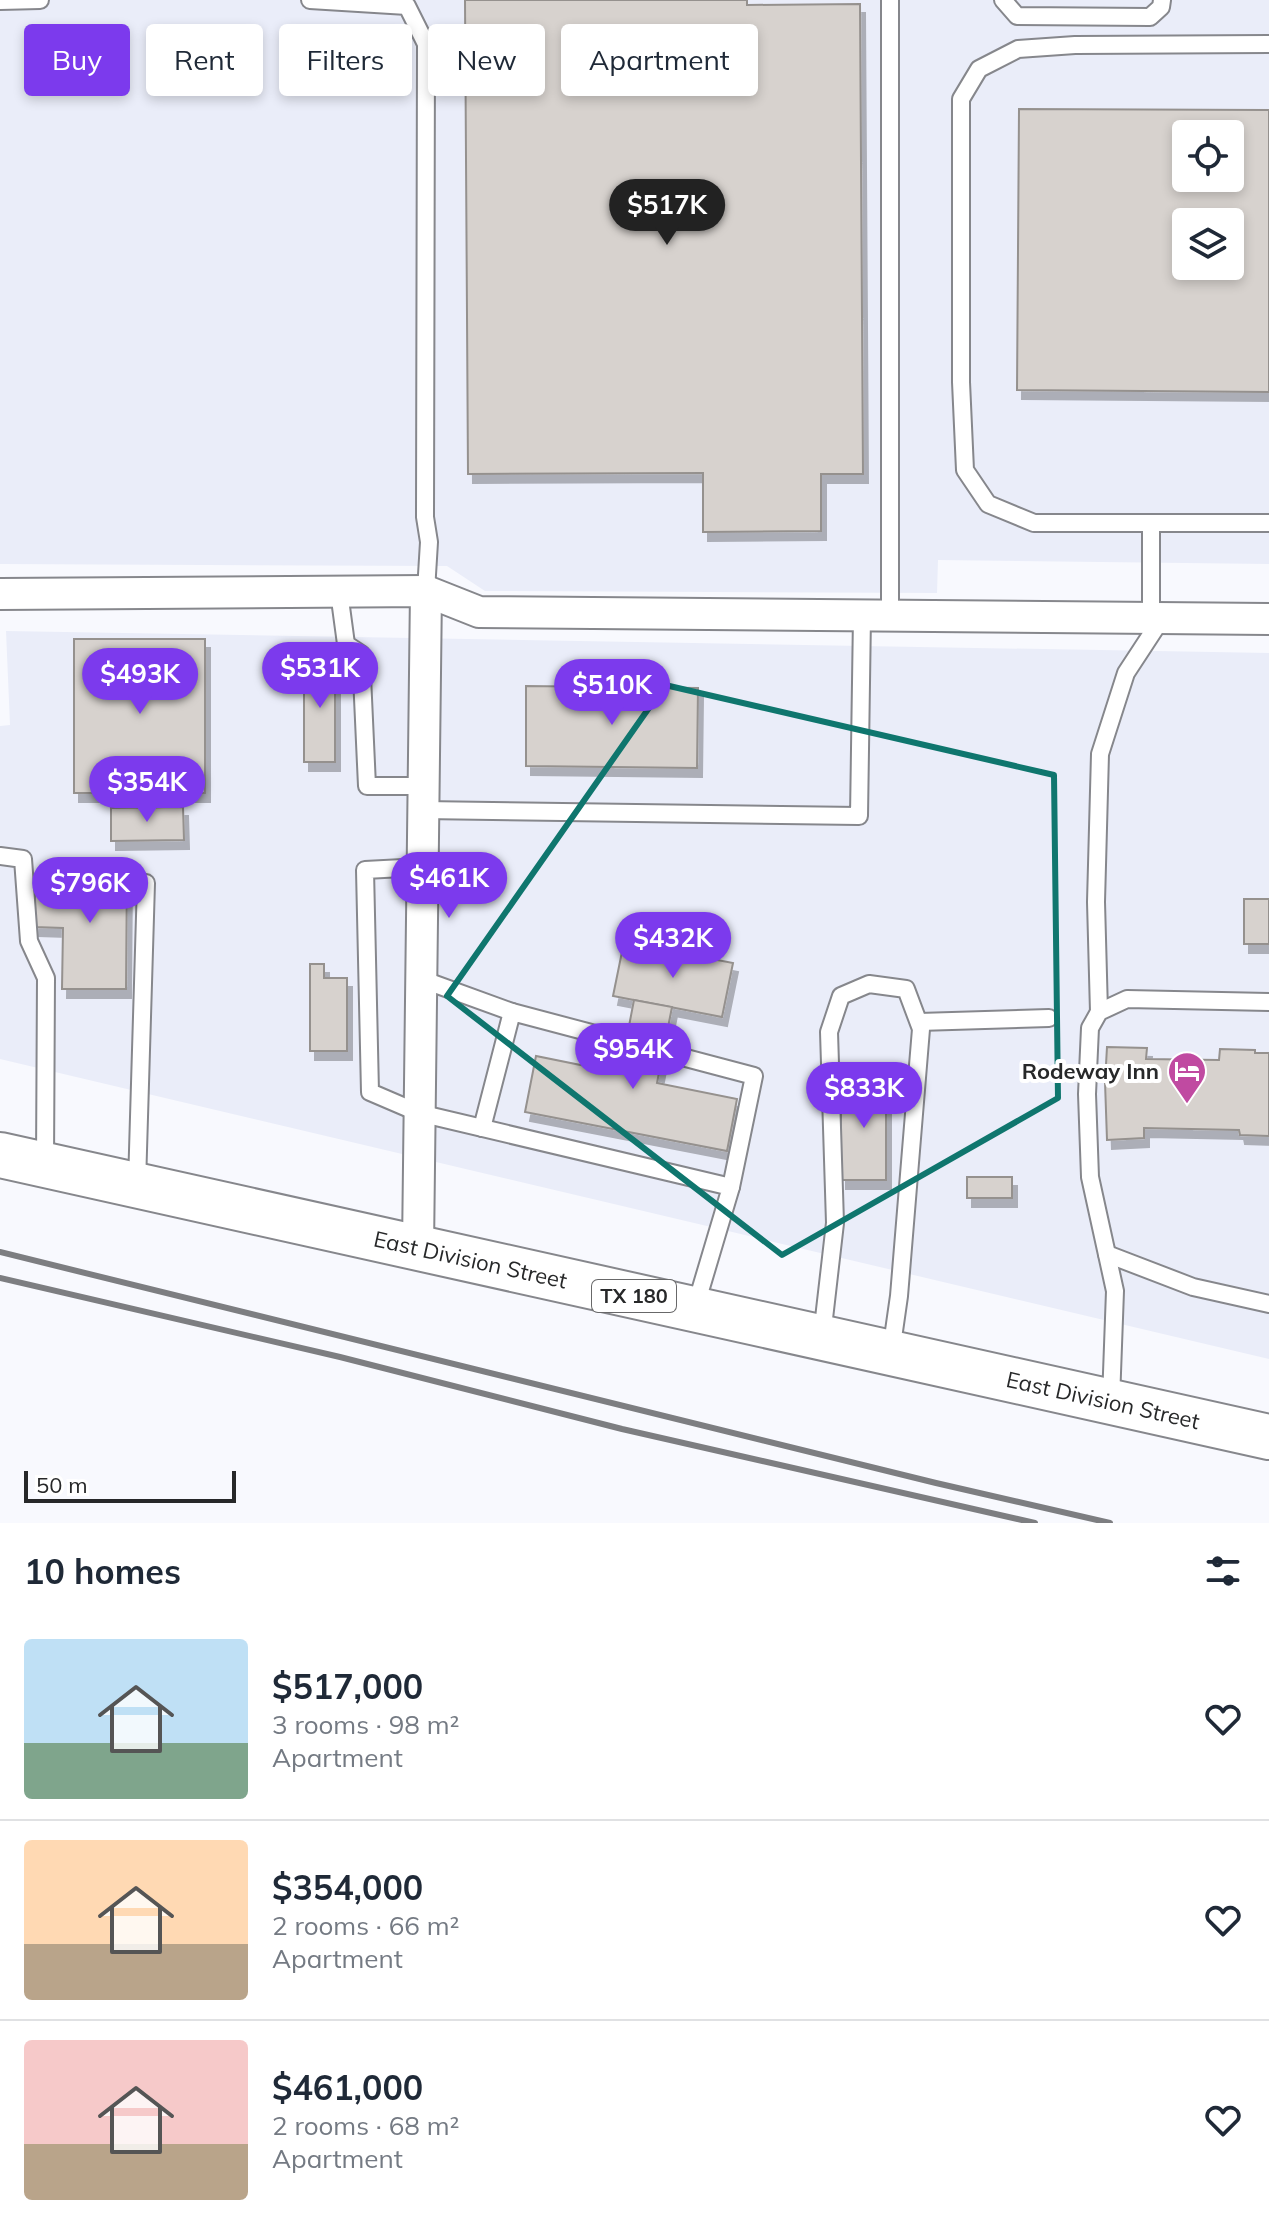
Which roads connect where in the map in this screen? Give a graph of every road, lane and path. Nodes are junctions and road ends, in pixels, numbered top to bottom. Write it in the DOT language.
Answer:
graph roads {
  1 [pos="40,0"];
  2 [pos="310,0"];
  3 [pos="890,0"];
  4 [pos="1003,0"];
  5 [pos="1162,0"];
  6 [pos="0,1"];
  7 [pos="1269,44"];
  8 [pos="1151,523"];
  9 [pos="1269,523"];
  10 [pos="426,591"];
  11 [pos="339,592"];
  12 [pos="0,594"];
  13 [pos="876,616"];
  14 [pos="1157,618"];
  15 [pos="1269,619"];
  16 [pos="423,798"];
  17 [pos="0,856"];
  18 [pos="422,867"];
  19 [pos="146,883"];
  20 [pos="421,979"];
  21 [pos="1269,1002"];
  22 [pos="512,1012"];
  23 [pos="1099,1012"];
  24 [pos="1049,1018"];
  25 [pos="919,1022"];
  26 [pos="419,1113"];
  27 [pos="482,1128"];
  28 [pos="0,1155"];
  29 [pos="45,1165"];
  30 [pos="137,1185"];
  31 [pos="731,1187"];
  32 [pos="418,1248"];
  33 [pos="1107,1254"];
  34 [pos="1269,1304"];
  35 [pos="694,1309"];
  36 [pos="822,1337"];
  37 [pos="891,1353"];
  38 [pos="1111,1402"];
  39 [pos="1269,1437"];
  1 -- 6 [label="lane"];
  2 -- 10 [label="lane"];
  3 -- 13 [label="lane"];
  4 -- 5 [label="lane"];
  7 -- 8 [label="lane"];
  8 -- 9 [label="lane"];
  8 -- 14 [label="lane"];
  10 -- 11 [label="street"];
  10 -- 13 [label="street"];
  10 -- 16 [label="street"];
  11 -- 12 [label="street"];
  11 -- 16 [label="lane"];
  13 -- 14 [label="street"];
  13 -- 16 [label="lane"];
  14 -- 15 [label="street"];
  14 -- 23 [label="lane"];
  16 -- 18 [label="street"];
  17 -- 29 [label="lane"];
  18 -- 20 [label="street"];
  18 -- 26 [label="lane"];
  19 -- 30 [label="lane"];
  20 -- 22 [label="lane"];
  20 -- 26 [label="street"];
  21 -- 23 [label="lane"];
  22 -- 27 [label="lane"];
  22 -- 31 [label="lane"];
  23 -- 33 [label="lane"];
  24 -- 25 [label="lane"];
  25 -- 36 [label="lane"];
  25 -- 37 [label="lane"];
  26 -- 27 [label="lane"];
  26 -- 32 [label="street"];
  27 -- 31 [label="lane"];
  28 -- 29 [label="main road, East Division Street / TX 180"];
  29 -- 30 [label="main road, East Division Street / TX 180"];
  30 -- 32 [label="main road, East Division Street / TX 180"];
  31 -- 35 [label="lane"];
  32 -- 35 [label="main road, East Division Street / TX 180"];
  33 -- 34 [label="lane"];
  33 -- 38 [label="lane"];
  35 -- 36 [label="main road, East Division Street / TX 180"];
  36 -- 37 [label="main road, East Division Street / TX 180"];
  37 -- 38 [label="main road, East Division Street / TX 180"];
  38 -- 39 [label="main road, East Division Street / TX 180"];
}
